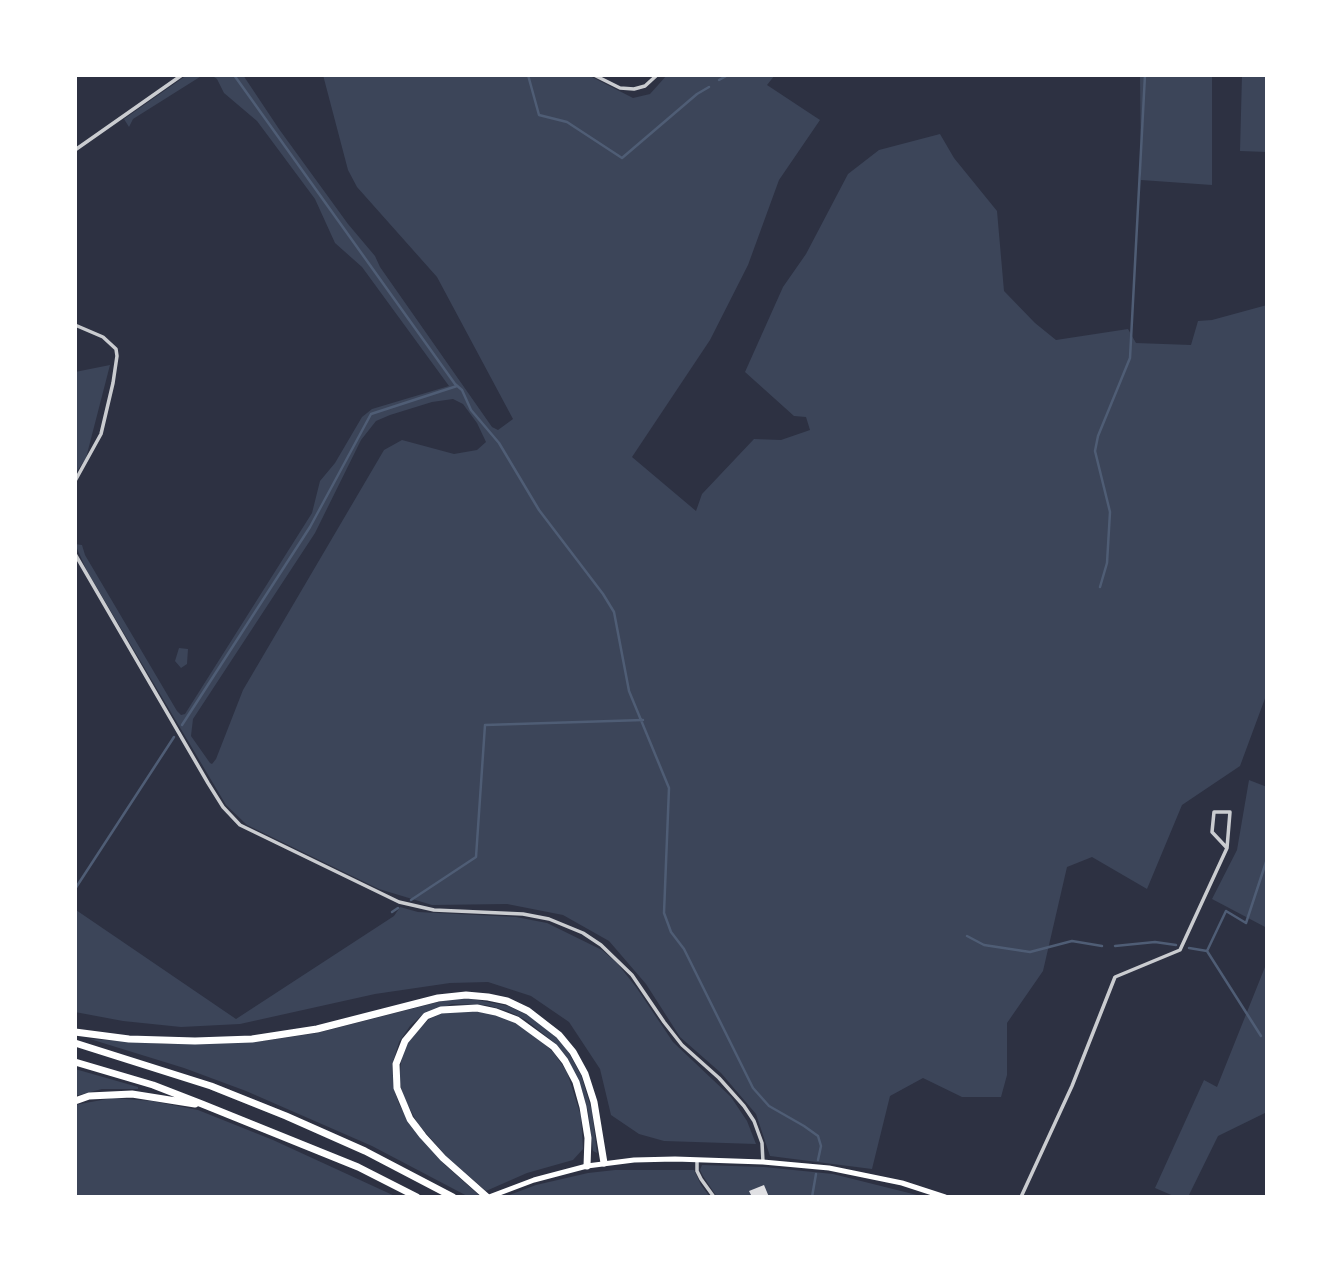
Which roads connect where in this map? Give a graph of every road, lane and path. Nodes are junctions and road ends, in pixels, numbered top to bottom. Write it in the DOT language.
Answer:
graph roads {
  1 [pos="183,75"];
  2 [pos="594,75"];
  3 [pos="657,75"];
  4 [pos="76,150"];
  5 [pos="75,325"];
  6 [pos="75,481"];
  7 [pos="75,554"];
  8 [pos="1227,848"];
  9 [pos="75,1032"];
  10 [pos="75,1043"];
  11 [pos="75,1062"];
  12 [pos="75,1101"];
  13 [pos="202,1104"];
  14 [pos="697,1160"];
  15 [pos="763,1162"];
  16 [pos="604,1163"];
  17 [pos="587,1166"];
  18 [pos="417,1197"];
  19 [pos="453,1197"];
  20 [pos="488,1197"];
  21 [pos="714,1197"];
  22 [pos="945,1197"];
  23 [pos="1021,1197"];
  1 -- 4 [label="street"];
  2 -- 3 [label="street"];
  5 -- 6 [label="street"];
  7 -- 15 [label="street"];
  8 -- 8 [label="street"];
  8 -- 23 [label="street"];
  9 -- 16 [label="highway"];
  10 -- 19 [label="highway"];
  11 -- 13 [label="highway"];
  12 -- 13 [label="highway"];
  13 -- 18 [label="highway"];
  14 -- 15 [label="main road"];
  14 -- 16 [label="main road"];
  14 -- 21 [label="street"];
  15 -- 22 [label="main road"];
  16 -- 17 [label="main road"];
  17 -- 20 [label="main road"];
  17 -- 20 [label="highway"];
}
